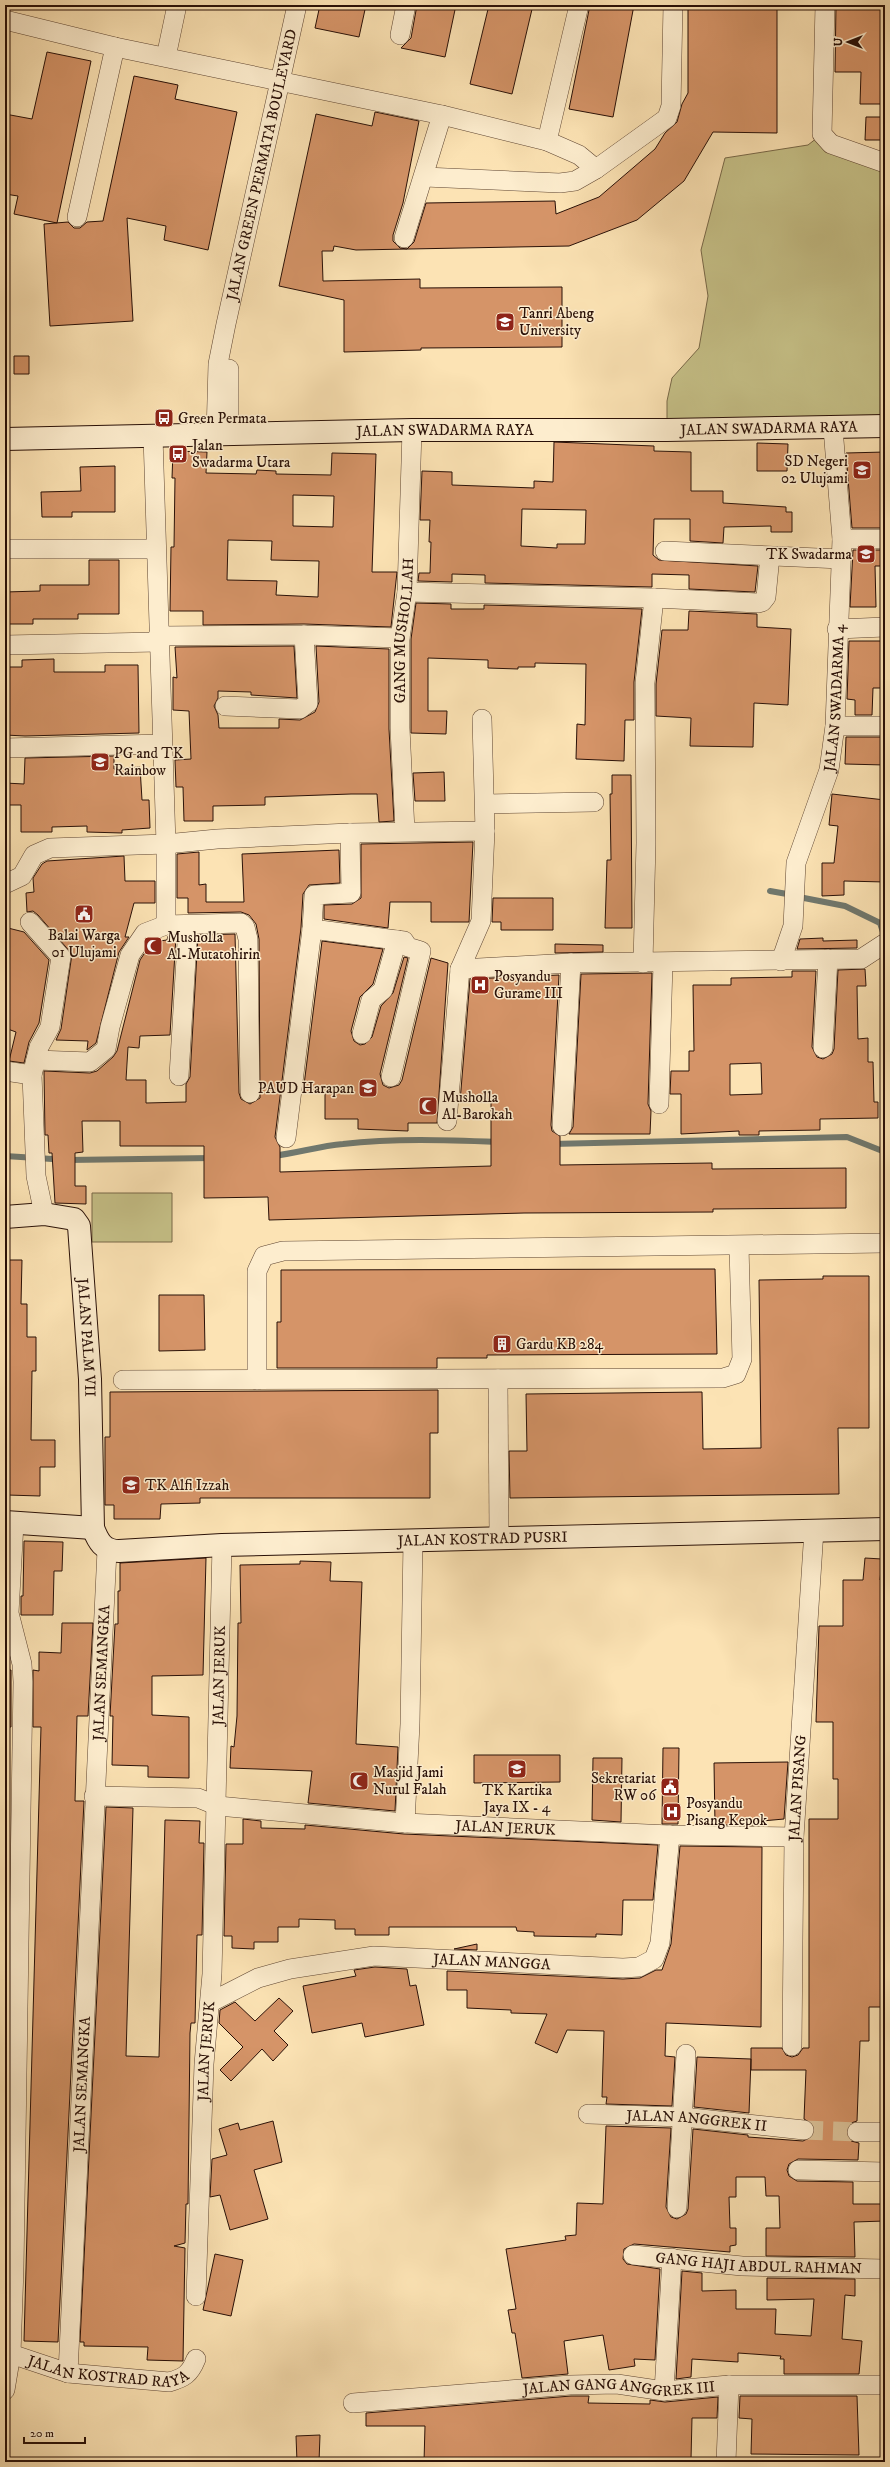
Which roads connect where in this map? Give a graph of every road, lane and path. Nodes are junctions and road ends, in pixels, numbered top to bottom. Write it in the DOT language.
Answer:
graph roads {
  1 [pos="177,5"];
  2 [pos="297,5"];
  3 [pos="406,5"];
  4 [pos="579,5"];
  5 [pos="673,5"];
  6 [pos="825,5"];
  7 [pos="5,20"];
  8 [pos="400,35"];
  9 [pos="115,47"];
  10 [pos="166,57"];
  11 [pos="280,82"];
  12 [pos="442,115"];
  13 [pos="547,141"];
  14 [pos="885,163"];
  15 [pos="596,169"];
  16 [pos="425,177"];
  17 [pos="77,217"];
  18 [pos="404,238"];
  19 [pos="885,426"];
  20 [pos="833,428"];
  21 [pos="412,430"];
  22 [pos="222,435"];
  23 [pos="153,436"];
  24 [pos="5,439"];
  25 [pos="842,539"];
  26 [pos="885,539"];
  27 [pos="155,549"];
  28 [pos="5,550"];
  29 [pos="665,551"];
  30 [pos="770,556"];
  31 [pos="841,559"];
  32 [pos="407,592"];
  33 [pos="654,598"];
  34 [pos="885,628"];
  35 [pos="837,629"];
  36 [pos="304,635"];
  37 [pos="400,638"];
  38 [pos="158,639"];
  39 [pos="5,645"];
  40 [pos="225,706"];
  41 [pos="482,719"];
  42 [pos="835,726"];
  43 [pos="885,726"];
  44 [pos="162,744"];
  45 [pos="5,748"];
  46 [pos="594,802"];
  47 [pos="486,804"];
  48 [pos="405,831"];
  49 [pos="485,831"];
  50 [pos="350,833"];
  51 [pos="166,844"];
  52 [pos="5,884"];
  53 [pos="30,922"];
  54 [pos="188,924"];
  55 [pos="166,925"];
  56 [pos="312,929"];
  57 [pos="398,940"];
  58 [pos="884,944"];
  59 [pos="828,959"];
  60 [pos="781,961"];
  61 [pos="571,963"];
  62 [pos="643,963"];
  63 [pos="663,963"];
  64 [pos="460,969"];
  65 [pos="362,1034"];
  66 [pos="823,1048"];
  67 [pos="34,1068"];
  68 [pos="5,1071"];
  69 [pos="179,1076"];
  70 [pos="391,1077"];
  71 [pos="250,1093"];
  72 [pos="659,1104"];
  73 [pos="447,1121"];
  74 [pos="562,1126"];
  75 [pos="286,1138"];
  76 [pos="44,1214"];
  77 [pos="5,1217"];
  78 [pos="885,1243"];
  79 [pos="739,1246"];
  80 [pos="123,1380"];
  81 [pos="257,1380"];
  82 [pos="498,1380"];
  83 [pos="10,1522"];
  84 [pos="93,1528"];
  85 [pos="885,1529"];
  86 [pos="814,1530"];
  87 [pos="499,1538"];
  88 [pos="413,1540"];
  89 [pos="222,1545"];
  90 [pos="107,1550"];
  91 [pos="14,1734"];
  92 [pos="13,1776"];
  93 [pos="94,1796"];
  94 [pos="218,1806"];
  95 [pos="405,1823"];
  96 [pos="670,1835"];
  97 [pos="794,1837"];
  98 [pos="12,1934"];
  99 [pos="211,2002"];
  100 [pos="11,2030"];
  101 [pos="792,2046"];
  102 [pos="686,2054"];
  103 [pos="588,2114"];
  104 [pos="683,2118"];
  105 [pos="804,2130"];
  106 [pos="857,2132"];
  107 [pos="885,2132"];
  108 [pos="798,2170"];
  109 [pos="885,2172"];
  110 [pos="677,2208"];
  111 [pos="633,2255"];
  112 [pos="672,2258"];
  113 [pos="9,2267"];
  114 [pos="885,2269"];
  115 [pos="196,2296"];
  116 [pos="9,2306"];
  117 [pos="11,2354"];
  118 [pos="196,2359"];
  119 [pos="68,2373"];
  120 [pos="729,2385"];
  121 [pos="885,2385"];
  122 [pos="5,2390"];
  123 [pos="664,2391"];
  124 [pos="353,2402"];
  125 [pos="726,2462"];
  1 -- 10 [label="street"];
  2 -- 11 [label="street, JALAN GREEN PERMATA BOULEVARD"];
  3 -- 8 [label="street"];
  4 -- 13 [label="street"];
  5 -- 15 [label="street"];
  6 -- 14 [label="street"];
  7 -- 9 [label="street"];
  9 -- 10 [label="street"];
  9 -- 17 [label="street"];
  10 -- 11 [label="street"];
  11 -- 12 [label="street"];
  11 -- 22 [label="street, JALAN GREEN PERMATA BOULEVARD"];
  12 -- 13 [label="street"];
  12 -- 16 [label="street"];
  13 -- 15 [label="street"];
  15 -- 16 [label="street"];
  16 -- 18 [label="street"];
  19 -- 20 [label="street, JALAN SWADARMA RAYA"];
  20 -- 21 [label="street, JALAN SWADARMA RAYA"];
  20 -- 25 [label="street, JALAN SWADARMA 4"];
  21 -- 22 [label="street, JALAN SWADARMA RAYA"];
  21 -- 32 [label="street, GANG MUSHOLLAH"];
  22 -- 23 [label="street, JALAN SWADARMA RAYA"];
  23 -- 24 [label="street, JALAN SWADARMA RAYA"];
  23 -- 27 [label="street"];
  25 -- 26 [label="street"];
  25 -- 31 [label="street, JALAN SWADARMA 4"];
  27 -- 28 [label="street"];
  27 -- 38 [label="street"];
  29 -- 30 [label="street"];
  30 -- 31 [label="street"];
  30 -- 33 [label="street"];
  31 -- 35 [label="street, JALAN SWADARMA 4"];
  32 -- 33 [label="street"];
  32 -- 37 [label="street, GANG MUSHOLLAH"];
  33 -- 62 [label="street"];
  34 -- 35 [label="street"];
  35 -- 42 [label="street, JALAN SWADARMA 4"];
  36 -- 37 [label="street"];
  36 -- 38 [label="street"];
  36 -- 40 [label="street"];
  37 -- 48 [label="street, GANG MUSHOLLAH"];
  38 -- 39 [label="street"];
  38 -- 44 [label="street"];
  41 -- 47 [label="street"];
  42 -- 43 [label="street"];
  42 -- 60 [label="street, JALAN SWADARMA 4"];
  44 -- 45 [label="street"];
  44 -- 51 [label="street"];
  46 -- 47 [label="street"];
  47 -- 49 [label="street"];
  48 -- 49 [label="street"];
  48 -- 50 [label="street"];
  49 -- 64 [label="street"];
  50 -- 51 [label="street"];
  50 -- 56 [label="street"];
  51 -- 52 [label="street"];
  51 -- 55 [label="street"];
  53 -- 67 [label="street"];
  54 -- 55 [label="street"];
  54 -- 69 [label="street"];
  54 -- 71 [label="street"];
  55 -- 67 [label="street"];
  56 -- 57 [label="street"];
  56 -- 75 [label="street"];
  57 -- 65 [label="street"];
  57 -- 70 [label="street"];
  58 -- 59 [label="street"];
  59 -- 60 [label="street"];
  59 -- 66 [label="street"];
  60 -- 63 [label="street"];
  61 -- 62 [label="street"];
  61 -- 64 [label="street"];
  61 -- 74 [label="street"];
  62 -- 63 [label="street"];
  63 -- 72 [label="street"];
  64 -- 73 [label="street"];
  67 -- 68 [label="street"];
  67 -- 76 [label="street"];
  76 -- 77 [label="street, JALAN PALM VII"];
  76 -- 84 [label="street, JALAN PALM VII"];
  78 -- 79 [label="street"];
  79 -- 81 [label="street"];
  79 -- 82 [label="street"];
  80 -- 81 [label="street"];
  81 -- 82 [label="street"];
  82 -- 87 [label="street"];
  83 -- 84 [label="street"];
  83 -- 91 [label="street"];
  84 -- 90 [label="street"];
  85 -- 86 [label="street, JALAN KOSTRAD PUSRI"];
  86 -- 87 [label="street, JALAN KOSTRAD PUSRI"];
  86 -- 97 [label="street, JALAN PISANG"];
  87 -- 88 [label="street, JALAN KOSTRAD PUSRI"];
  88 -- 89 [label="street, JALAN KOSTRAD PUSRI"];
  88 -- 95 [label="street"];
  89 -- 90 [label="street, JALAN KOSTRAD PUSRI"];
  89 -- 94 [label="street, JALAN JERUK"];
  90 -- 93 [label="street, JALAN SEMANGKA"];
  91 -- 92 [label="street"];
  92 -- 98 [label="street"];
  93 -- 94 [label="street"];
  93 -- 119 [label="street, JALAN SEMANGKA"];
  94 -- 95 [label="street, JALAN JERUK"];
  94 -- 99 [label="street, JALAN JERUK"];
  95 -- 96 [label="street, JALAN JERUK"];
  96 -- 97 [label="street, JALAN JERUK"];
  96 -- 99 [label="street, JALAN MANGGA"];
  97 -- 101 [label="street, JALAN PISANG"];
  98 -- 100 [label="street"];
  99 -- 115 [label="street, JALAN JERUK"];
  100 -- 113 [label="street"];
  102 -- 104 [label="street"];
  103 -- 104 [label="street, JALAN ANGGREK II"];
  104 -- 105 [label="street, JALAN ANGGREK II"];
  104 -- 110 [label="street"];
  106 -- 107 [label="street"];
  108 -- 109 [label="street"];
  111 -- 112 [label="street, GANG HAJI ABDUL RAHMAN"];
  112 -- 114 [label="street, GANG HAJI ABDUL RAHMAN"];
  112 -- 123 [label="street"];
  113 -- 116 [label="street"];
  116 -- 117 [label="street"];
  117 -- 119 [label="street, JALAN KOSTRAD RAYA"];
  117 -- 122 [label="street"];
  118 -- 119 [label="street, JALAN KOSTRAD RAYA"];
  120 -- 121 [label="street, JALAN GANG ANGGREK III"];
  120 -- 123 [label="street, JALAN GANG ANGGREK III"];
  120 -- 125 [label="street"];
  123 -- 124 [label="street, JALAN GANG ANGGREK III"];
}
